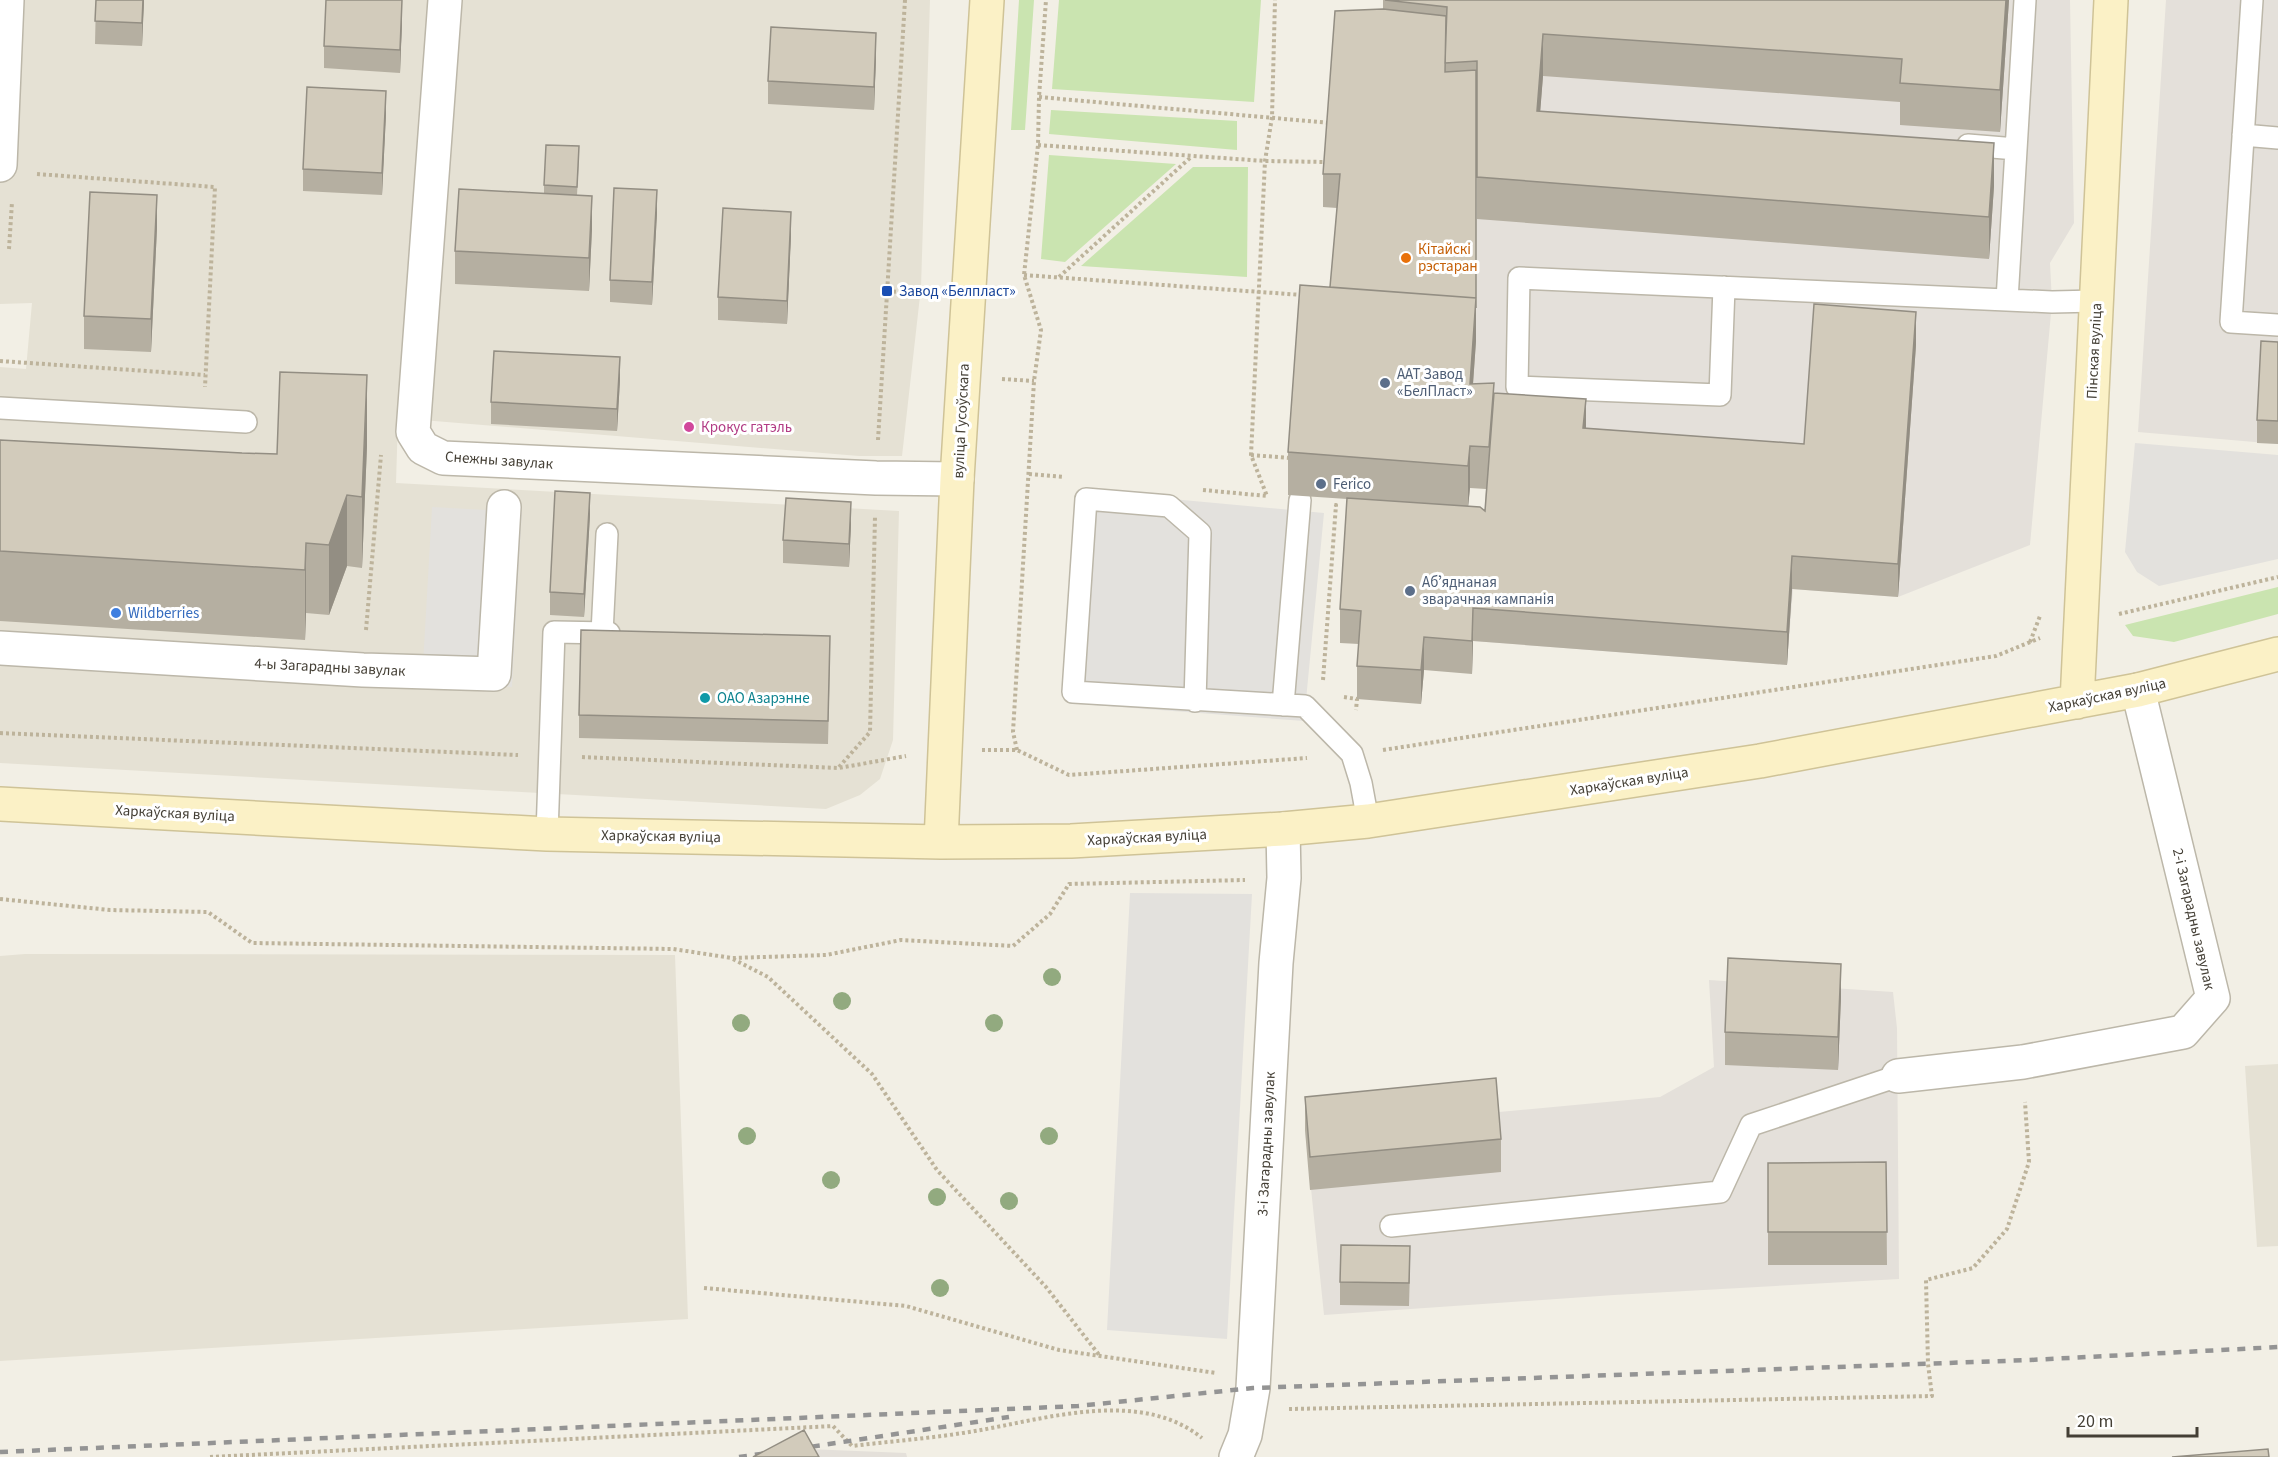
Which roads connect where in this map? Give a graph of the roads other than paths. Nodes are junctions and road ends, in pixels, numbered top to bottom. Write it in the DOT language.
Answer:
graph roads {
  1 [pos="7,0"];
  2 [pos="445,0"];
  3 [pos="987,0"];
  4 [pos="2025,0"];
  5 [pos="2110,0"];
  6 [pos="2252,0"];
  7 [pos="2243,135"];
  8 [pos="2278,138"];
  9 [pos="1945,143"];
  10 [pos="2016,148"];
  11 [pos="0,165"];
  12 [pos="1724,287"];
  13 [pos="2007,300"];
  14 [pos="2096,300"];
  15 [pos="2278,325"];
  16 [pos="0,408"];
  17 [pos="246,422"];
  18 [pos="957,479"];
  19 [pos="1300,500"];
  20 [pos="504,507"];
  21 [pos="607,534"];
  22 [pos="602,633"];
  23 [pos="625,634"];
  24 [pos="0,648"];
  25 [pos="2278,654"];
  26 [pos="2138,690"];
  27 [pos="1195,701"];
  28 [pos="2077,702"];
  29 [pos="1283,705"];
  30 [pos="0,804"];
  31 [pos="1368,821"];
  32 [pos="1283,829"];
  33 [pos="547,834"];
  34 [pos="941,842"];
  35 [pos="1898,1076"];
  36 [pos="1391,1226"];
  37 [pos="1223,1451"];
  1 -- 11 [label="street"];
  2 -- 18 [label="street, Снежны завулак"];
  3 -- 18 [label="main road, вуліца Гусоўскага"];
  4 -- 10 [label="lane"];
  5 -- 14 [label="main road, Пінская вуліца"];
  6 -- 7 [label="lane"];
  7 -- 8 [label="lane"];
  7 -- 15 [label="lane"];
  9 -- 10 [label="lane"];
  10 -- 13 [label="lane"];
  12 -- 12 [label="lane"];
  12 -- 13 [label="lane"];
  13 -- 14 [label="lane"];
  14 -- 28 [label="main road, Пінская вуліца"];
  16 -- 17 [label="lane"];
  18 -- 34 [label="main road, вуліца Гусоўскага"];
  19 -- 29 [label="lane"];
  20 -- 24 [label="street, 4-ы Загарадны завулак"];
  21 -- 22 [label="lane"];
  22 -- 23 [label="lane"];
  22 -- 33 [label="lane"];
  25 -- 26 [label="main road, Харкаўская вуліца"];
  26 -- 28 [label="main road, Харкаўская вуліца"];
  26 -- 35 [label="street, 2-і Загарадны завулак"];
  27 -- 27 [label="lane"];
  27 -- 29 [label="lane"];
  28 -- 31 [label="main road, Харкаўская вуліца"];
  29 -- 31 [label="lane"];
  30 -- 33 [label="main road, Харкаўская вуліца"];
  31 -- 32 [label="main road, Харкаўская вуліца"];
  32 -- 34 [label="main road, Харкаўская вуліца"];
  32 -- 37 [label="street, 3-і Загарадны завулак"];
  33 -- 34 [label="main road, Харкаўская вуліца"];
  35 -- 36 [label="lane"];
}
